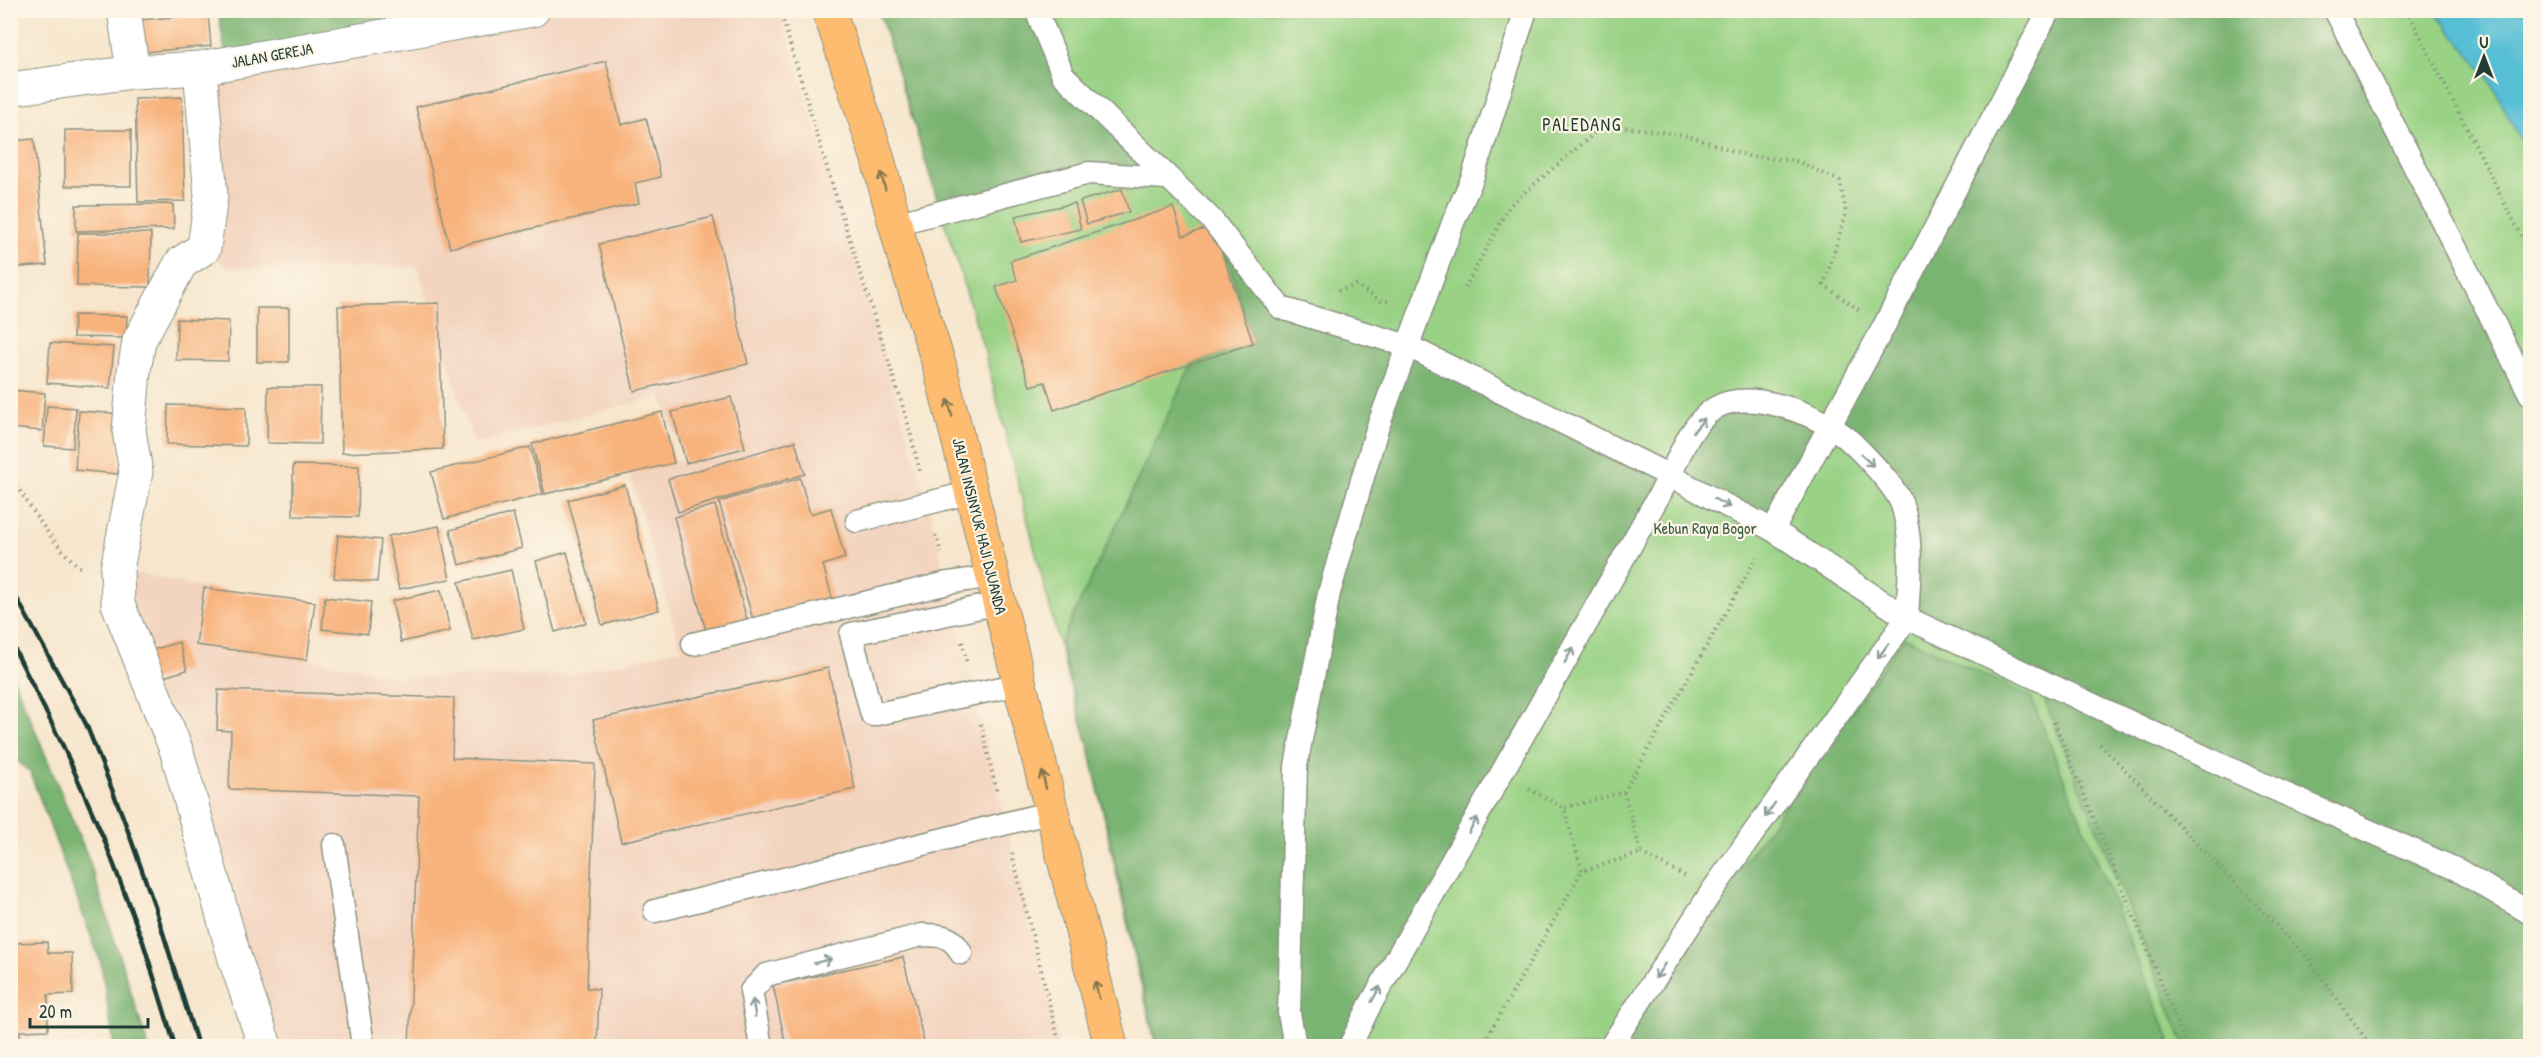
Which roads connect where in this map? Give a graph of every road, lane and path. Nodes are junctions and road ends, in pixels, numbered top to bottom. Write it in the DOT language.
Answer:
graph roads {
  1 [pos="124,10"];
  2 [pos="533,10"];
  3 [pos="780,10"];
  4 [pos="829,10"];
  5 [pos="1036,10"];
  6 [pos="1526,10"];
  7 [pos="2049,10"];
  8 [pos="2334,10"];
  9 [pos="2407,10"];
  10 [pos="200,68"];
  11 [pos="133,72"];
  12 [pos="10,88"];
  13 [pos="1167,178"];
  14 [pos="895,224"];
  15 [pos="1492,235"];
  16 [pos="2530,253"];
  17 [pos="857,263"];
  18 [pos="1883,328"];
  19 [pos="1408,346"];
  20 [pos="2530,394"];
  21 [pos="1828,427"];
  22 [pos="10,476"];
  23 [pos="1670,476"];
  24 [pos="972,492"];
  25 [pos="857,521"];
  26 [pos="1773,530"];
  27 [pos="997,589"];
  28 [pos="118,604"];
  29 [pos="1907,618"];
  30 [pos="693,644"];
  31 [pos="2036,679"];
  32 [pos="1021,684"];
  33 [pos="2094,738"];
  34 [pos="1503,774"];
  35 [pos="1624,792"];
  36 [pos="1564,808"];
  37 [pos="1052,812"];
  38 [pos="334,845"];
  39 [pos="1641,853"];
  40 [pos="1582,871"];
  41 [pos="1712,891"];
  42 [pos="655,910"];
  43 [pos="2530,913"];
  44 [pos="1033,935"];
  45 [pos="961,954"];
  46 [pos="266,1047"];
  47 [pos="363,1047"];
  48 [pos="761,1047"];
  49 [pos="1060,1047"];
  50 [pos="1111,1047"];
  51 [pos="1296,1047"];
  52 [pos="1350,1047"];
  53 [pos="1482,1047"];
  54 [pos="1611,1047"];
  55 [pos="2187,1047"];
  56 [pos="2371,1047"];
  1 -- 11 [label="street"];
  2 -- 10 [label="street, JALAN GEREJA"];
  3 -- 17 [label="path"];
  14 -- 4 [label="main road, JALAN INSINYUR HAJI DJUANDA, one-way"];
  5 -- 13 [label="lane"];
  6 -- 19 [label="lane"];
  7 -- 18 [label="lane"];
  8 -- 20 [label="lane"];
  9 -- 16 [label="path"];
  10 -- 11 [label="street, JALAN GEREJA"];
  10 -- 28 [label="street"];
  11 -- 12 [label="street, JALAN GEREJA"];
  13 -- 14 [label="lane"];
  13 -- 19 [label="lane"];
  24 -- 14 [label="main road, JALAN INSINYUR HAJI DJUANDA, one-way"];
  15 -- 18 [label="path"];
  18 -- 21 [label="lane"];
  19 -- 23 [label="lane"];
  19 -- 51 [label="lane"];
  23 -- 21 [label="lane, one-way"];
  21 -- 26 [label="lane"];
  21 -- 29 [label="lane, one-way"];
  22 -- 28 [label="path"];
  23 -- 26 [label="lane, one-way"];
  34 -- 23 [label="lane, one-way"];
  24 -- 25 [label="lane"];
  24 -- 27 [label="main road, JALAN INSINYUR HAJI DJUANDA"];
  26 -- 29 [label="lane"];
  26 -- 35 [label="path"];
  27 -- 30 [label="lane"];
  27 -- 32 [label="main road, JALAN INSINYUR HAJI DJUANDA"];
  27 -- 32 [label="lane"];
  28 -- 46 [label="street"];
  29 -- 31 [label="lane"];
  29 -- 41 [label="lane, one-way"];
  31 -- 43 [label="lane"];
  31 -- 55 [label="path"];
  37 -- 32 [label="main road, JALAN INSINYUR HAJI DJUANDA, one-way"];
  33 -- 56 [label="path"];
  34 -- 36 [label="path"];
  52 -- 34 [label="lane, one-way"];
  35 -- 36 [label="path"];
  35 -- 39 [label="path"];
  36 -- 40 [label="path"];
  37 -- 42 [label="lane"];
  50 -- 37 [label="main road, JALAN INSINYUR HAJI DJUANDA, one-way"];
  38 -- 47 [label="lane"];
  39 -- 40 [label="path"];
  39 -- 41 [label="path"];
  40 -- 53 [label="path"];
  41 -- 54 [label="lane, one-way"];
  44 -- 49 [label="path"];
  48 -- 45 [label="lane, one-way"];
}
